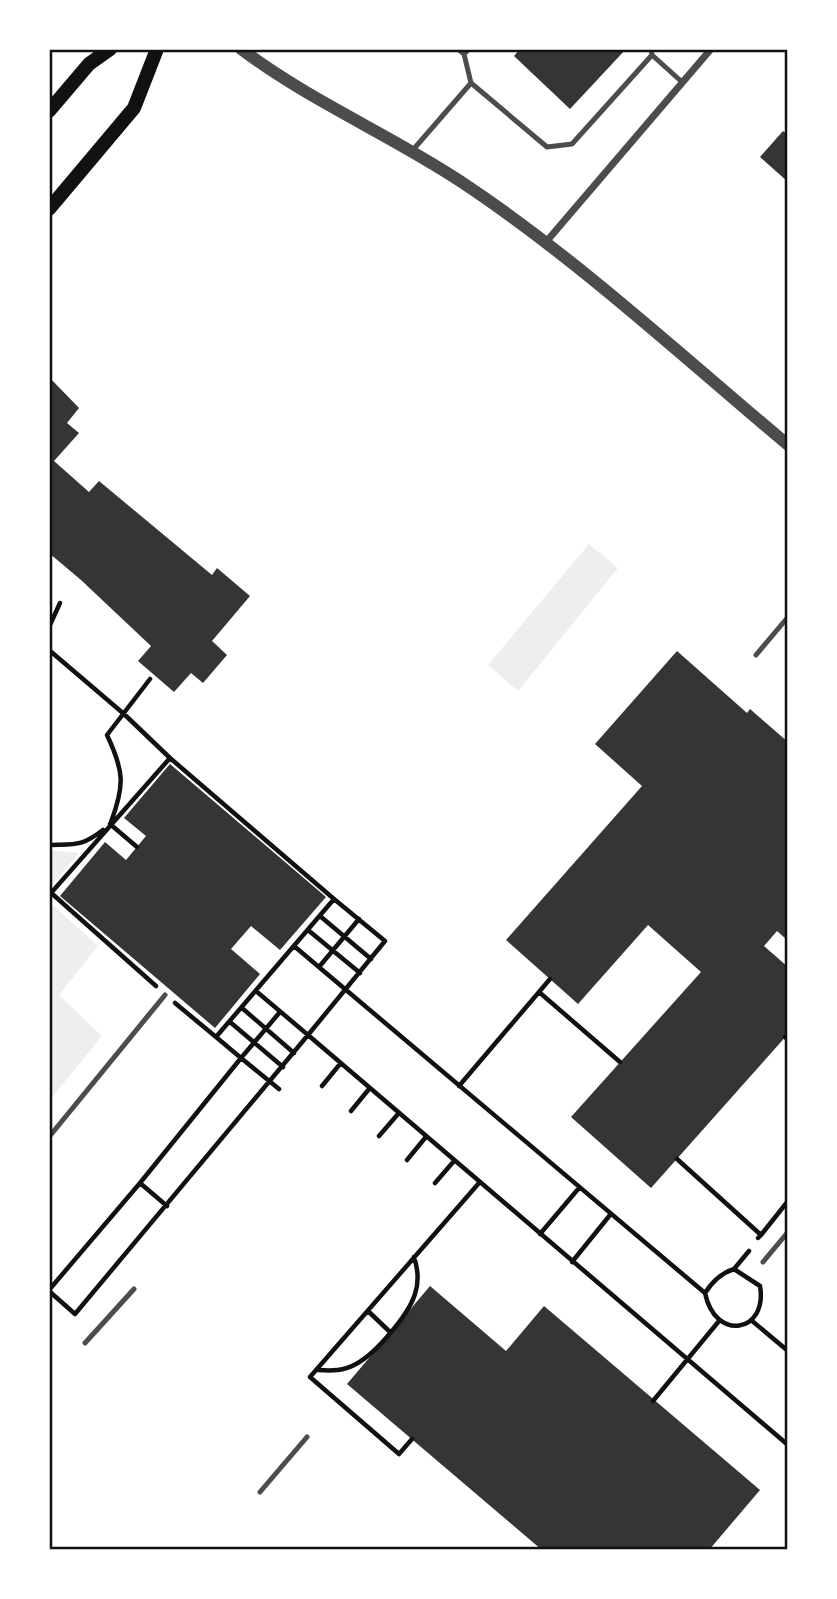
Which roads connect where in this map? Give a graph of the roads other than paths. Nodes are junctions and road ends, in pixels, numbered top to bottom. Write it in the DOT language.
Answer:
graph roads {
  1 [pos="110,49"];
  2 [pos="157,49"];
  3 [pos="242,49"];
  4 [pos="458,49"];
  5 [pos="711,49"];
  6 [pos="466,52"];
  7 [pos="652,52"];
  8 [pos="682,82"];
  9 [pos="471,83"];
  10 [pos="49,111"];
  11 [pos="412,151"];
  12 [pos="49,209"];
  13 [pos="546,242"];
  14 [pos="788,445"];
  15 [pos="788,617"];
  16 [pos="756,655"];
  17 [pos="165,995"];
  18 [pos="49,1137"];
  19 [pos="788,1232"];
  20 [pos="763,1262"];
  21 [pos="134,1289"];
  22 [pos="86,1343"];
  23 [pos="307,1437"];
  24 [pos="260,1492"];
  1 -- 10 [label="main road"];
  2 -- 12 [label="main road"];
  3 -- 11 [label="street"];
  4 -- 6 [label="lane"];
  5 -- 8 [label="street"];
  6 -- 9 [label="lane"];
  7 -- 8 [label="lane"];
  7 -- 9 [label="lane"];
  8 -- 13 [label="street"];
  9 -- 11 [label="lane"];
  11 -- 13 [label="street"];
  13 -- 14 [label="street"];
  15 -- 16 [label="lane"];
  17 -- 18 [label="lane"];
  19 -- 20 [label="lane"];
  21 -- 22 [label="lane"];
  23 -- 24 [label="lane"];
}
